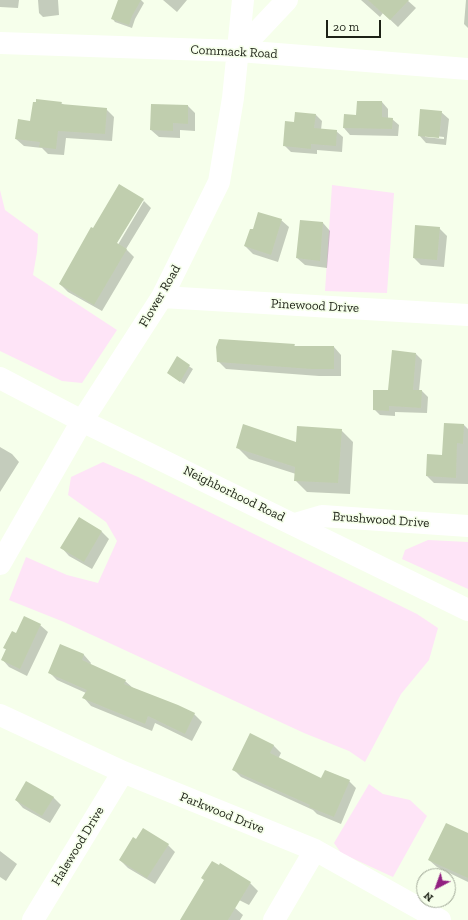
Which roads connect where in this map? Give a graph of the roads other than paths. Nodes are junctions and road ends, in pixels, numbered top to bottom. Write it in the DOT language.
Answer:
graph roads {
  1 [pos="244,0"];
  2 [pos="287,0"];
  3 [pos="0,43"];
  4 [pos="239,51"];
  5 [pos="468,69"];
  6 [pos="162,297"];
  7 [pos="468,315"];
  8 [pos="0,378"];
  9 [pos="82,421"];
  10 [pos="295,524"];
  11 [pos="468,526"];
  12 [pos="0,564"];
  13 [pos="468,610"];
  14 [pos="0,714"];
  15 [pos="123,772"];
  16 [pos="315,850"];
  17 [pos="33,920"];
  18 [pos="274,920"];
  19 [pos="440,920"];
  1 -- 4 [label="street, Flower Road"];
  2 -- 4 [label="street"];
  3 -- 4 [label="street, Commack Road"];
  4 -- 5 [label="street, Commack Road"];
  4 -- 6 [label="street, Flower Road"];
  6 -- 7 [label="street, Pinewood Drive"];
  6 -- 9 [label="street, Flower Road"];
  8 -- 9 [label="street, Neighborhood Road"];
  9 -- 10 [label="street, Neighborhood Road"];
  9 -- 12 [label="street, Flower Road"];
  10 -- 11 [label="street, Brushwood Drive"];
  10 -- 13 [label="street, Neighborhood Road"];
  14 -- 15 [label="street, Parkwood Drive"];
  15 -- 16 [label="street, Parkwood Drive"];
  15 -- 17 [label="street, Halewood Drive"];
  16 -- 18 [label="street"];
  16 -- 19 [label="street, Parkwood Drive"];
}
